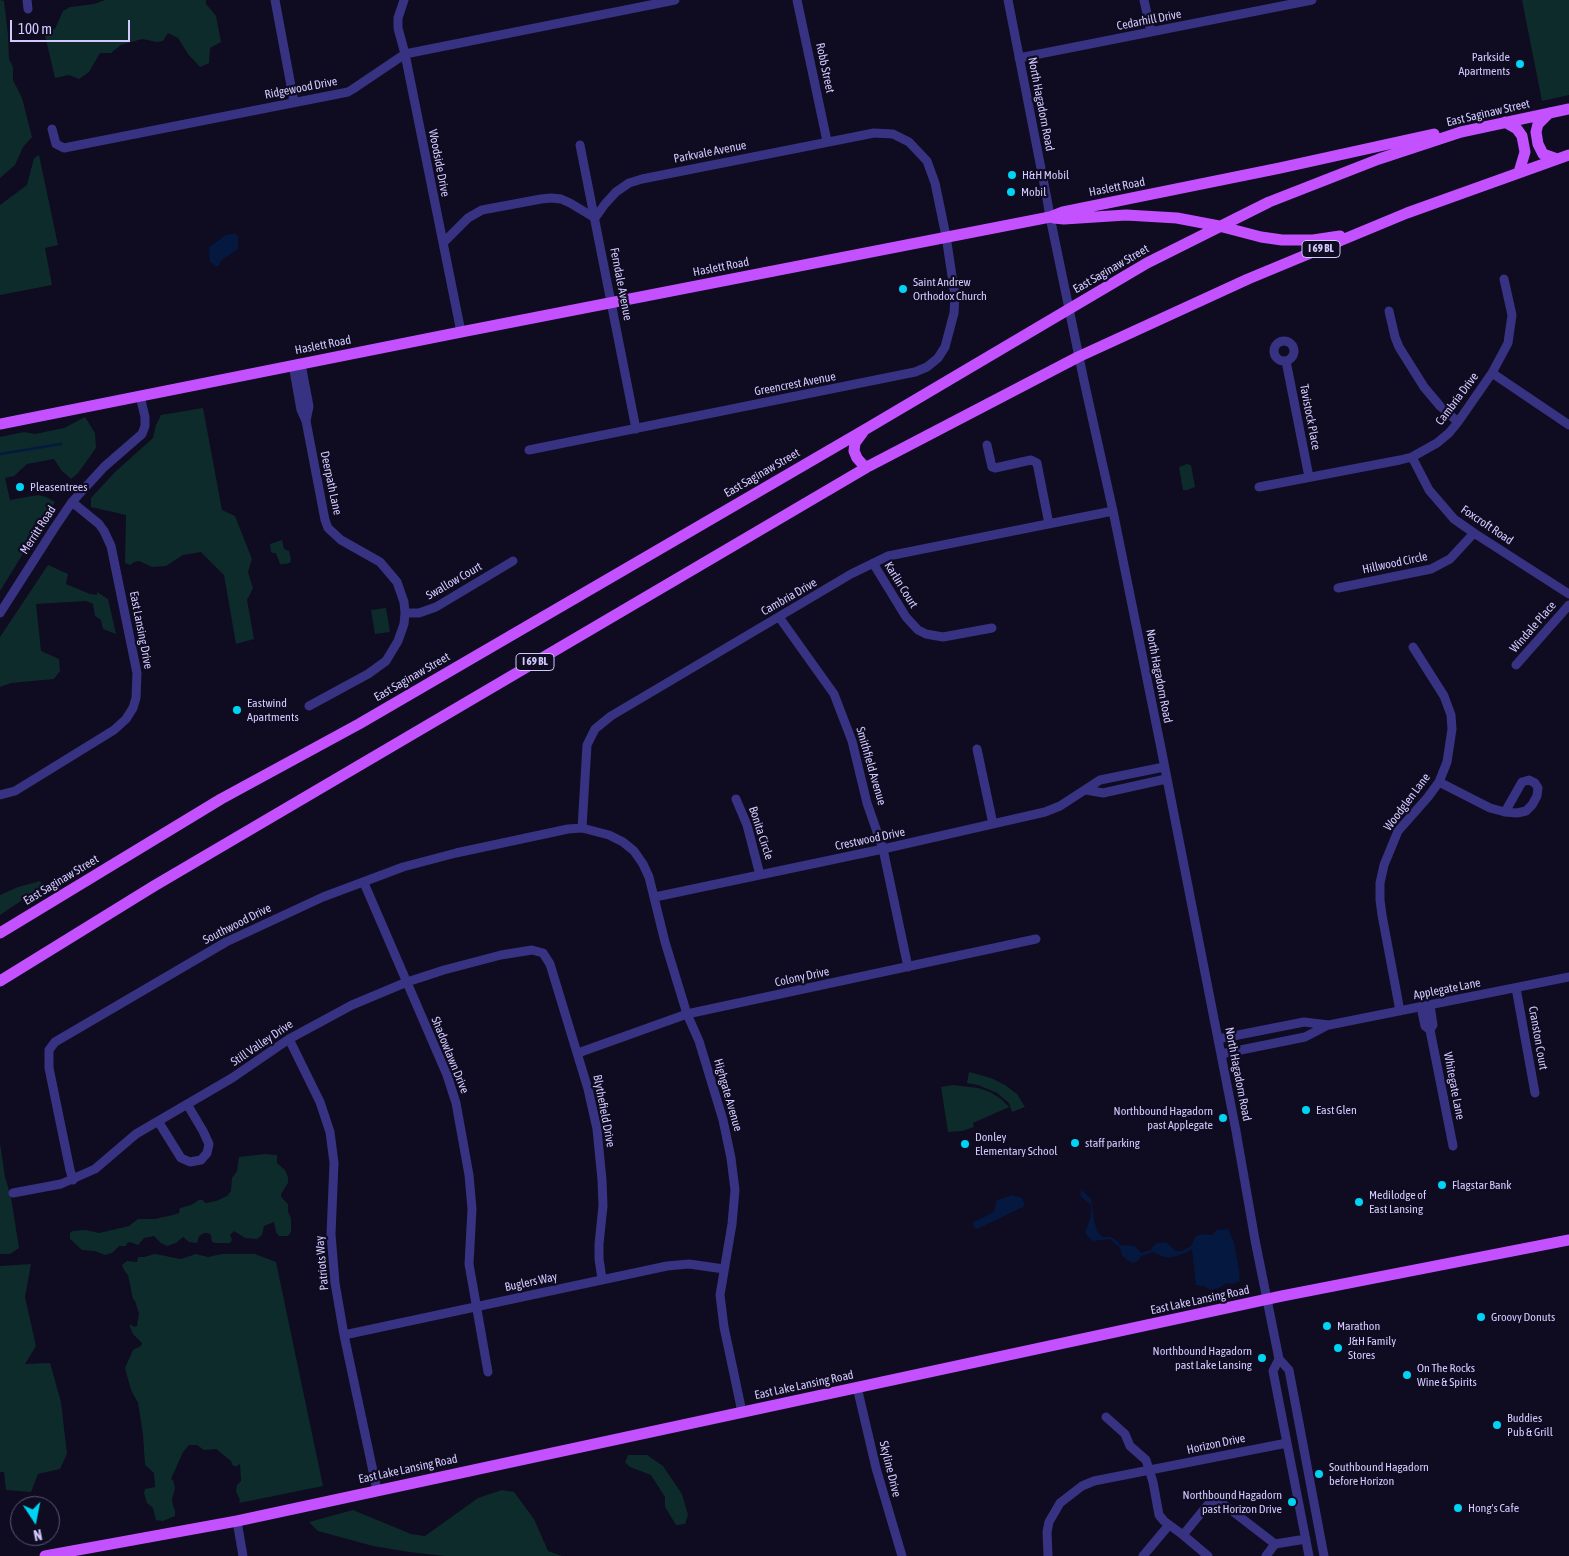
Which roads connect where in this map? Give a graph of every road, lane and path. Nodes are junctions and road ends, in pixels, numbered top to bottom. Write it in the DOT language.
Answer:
graph roads {
  1 [pos="275,0"];
  2 [pos="404,0"];
  3 [pos="675,0"];
  4 [pos="798,0"];
  5 [pos="1008,0"];
  6 [pos="1144,0"];
  7 [pos="1312,0"];
  8 [pos="1280,3"];
  9 [pos="1151,32"];
  10 [pos="405,54"];
  11 [pos="1019,58"];
  12 [pos="294,102"];
  13 [pos="1569,109"];
  14 [pos="1549,113"];
  15 [pos="1505,122"];
  16 [pos="52,129"];
  17 [pos="1445,137"];
  18 [pos="827,141"];
  19 [pos="580,145"];
  20 [pos="1569,155"];
  21 [pos="1557,159"];
  22 [pos="1519,172"];
  23 [pos="1050,217"];
  24 [pos="596,218"];
  25 [pos="1219,226"];
  26 [pos="1369,229"];
  27 [pos="946,236"];
  28 [pos="443,243"];
  29 [pos="1504,279"];
  30 [pos="612,302"];
  31 [pos="1069,309"];
  32 [pos="1389,311"];
  33 [pos="461,332"];
  34 [pos="1078,357"];
  35 [pos="1286,361"];
  36 [pos="297,364"];
  37 [pos="1492,373"];
  38 [pos="140,396"];
  39 [pos="1458,422"];
  40 [pos="0,424"];
  41 [pos="1569,425"];
  42 [pos="636,429"];
  43 [pos="866,429"];
  44 [pos="987,445"];
  45 [pos="529,450"];
  46 [pos="1412,457"];
  47 [pos="869,466"];
  48 [pos="1309,477"];
  49 [pos="1259,487"];
  50 [pos="72,502"];
  51 [pos="1113,511"];
  52 [pos="1049,524"];
  53 [pos="1474,533"];
  54 [pos="513,561"];
  55 [pos="872,563"];
  56 [pos="1338,588"];
  57 [pos="1569,594"];
  58 [pos="1569,605"];
  59 [pos="0,613"];
  60 [pos="405,613"];
  61 [pos="779,617"];
  62 [pos="992,628"];
  63 [pos="1413,647"];
  64 [pos="1516,665"];
  65 [pos="309,706"];
  66 [pos="977,750"];
  67 [pos="1164,767"];
  68 [pos="1166,779"];
  69 [pos="1439,782"];
  70 [pos="1086,790"];
  71 [pos="0,795"];
  72 [pos="736,799"];
  73 [pos="1505,812"];
  74 [pos="993,824"];
  75 [pos="582,828"];
  76 [pos="883,849"];
  77 [pos="760,875"];
  78 [pos="364,883"];
  79 [pos="655,897"];
  80 [pos="0,933"];
  81 [pos="1036,939"];
  82 [pos="543,954"];
  83 [pos="908,967"];
  84 [pos="1569,977"];
  85 [pos="0,981"];
  86 [pos="407,982"];
  87 [pos="1516,988"];
  88 [pos="1425,1006"];
  89 [pos="1400,1011"];
  90 [pos="687,1014"];
  91 [pos="1329,1025"];
  92 [pos="289,1039"];
  93 [pos="1218,1039"];
  94 [pos="578,1053"];
  95 [pos="1221,1054"];
  96 [pos="1535,1092"];
  97 [pos="187,1104"];
  98 [pos="158,1121"];
  99 [pos="1453,1146"];
  100 [pos="73,1180"];
  101 [pos="13,1193"];
  102 [pos="1569,1240"];
  103 [pos="724,1269"];
  104 [pos="602,1280"];
  105 [pos="1267,1300"];
  106 [pos="476,1306"];
  107 [pos="344,1335"];
  108 [pos="1279,1359"];
  109 [pos="488,1372"];
  110 [pos="857,1387"];
  111 [pos="742,1412"];
  112 [pos="1106,1417"];
  113 [pos="1287,1443"];
  114 [pos="1149,1471"];
  115 [pos="377,1490"];
  116 [pos="237,1521"];
  117 [pos="1169,1525"];
  118 [pos="1183,1536"];
  119 [pos="1306,1539"];
  120 [pos="1275,1544"];
  121 [pos="45,1556"];
  122 [pos="244,1556"];
  123 [pos="902,1556"];
  124 [pos="1048,1556"];
  125 [pos="1143,1556"];
  126 [pos="1208,1556"];
  127 [pos="1266,1556"];
  128 [pos="1309,1556"];
  129 [pos="1324,1556"];
  1 -- 12 [label="street"];
  2 -- 10 [label="street, Woodside Drive"];
  3 -- 10 [label="street, Ridgewood Drive"];
  4 -- 18 [label="street, Robb Street"];
  5 -- 11 [label="street, North Hagadorn Road"];
  6 -- 9 [label="street"];
  7 -- 8 [label="street, Cedarhill Drive"];
  8 -- 9 [label="street, Cedarhill Drive"];
  9 -- 11 [label="street, Cedarhill Drive"];
  10 -- 12 [label="street, Ridgewood Drive"];
  10 -- 28 [label="street, Woodside Drive"];
  11 -- 23 [label="street, North Hagadorn Road"];
  12 -- 16 [label="street, Ridgewood Drive"];
  13 -- 14 [label="main road, East Saginaw Street"];
  14 -- 15 [label="main road, East Saginaw Street"];
  14 -- 21 [label="main road"];
  15 -- 17 [label="main road, East Saginaw Street"];
  15 -- 22 [label="main road"];
  17 -- 23 [label="main road, Haslett Road"];
  17 -- 25 [label="main road, East Saginaw Street"];
  18 -- 24 [label="street, Parkvale Avenue"];
  18 -- 27 [label="street, Parkvale Avenue"];
  19 -- 24 [label="street, Ferndale Avenue"];
  20 -- 21 [label="main road, I 69 BL"];
  21 -- 22 [label="main road, I 69 BL"];
  22 -- 26 [label="main road, I 69 BL"];
  23 -- 25 [label="main road"];
  23 -- 27 [label="main road, Haslett Road"];
  23 -- 31 [label="street, North Hagadorn Road"];
  24 -- 28 [label="street"];
  24 -- 30 [label="street, Ferndale Avenue"];
  25 -- 26 [label="main road"];
  25 -- 31 [label="main road, East Saginaw Street"];
  26 -- 34 [label="main road, I 69 BL"];
  27 -- 30 [label="main road, Haslett Road"];
  27 -- 42 [label="street, Greencrest Avenue"];
  28 -- 33 [label="street, Woodside Drive"];
  29 -- 37 [label="street, Cambria Drive"];
  30 -- 33 [label="main road, Haslett Road"];
  30 -- 42 [label="street, Ferndale Avenue"];
  31 -- 34 [label="street, North Hagadorn Road"];
  31 -- 43 [label="main road, East Saginaw Street"];
  32 -- 39 [label="street"];
  33 -- 36 [label="main road, Haslett Road"];
  34 -- 47 [label="main road, I 69 BL"];
  34 -- 51 [label="street, North Hagadorn Road"];
  35 -- 48 [label="street, Tavistock Place"];
  36 -- 38 [label="main road, Haslett Road"];
  36 -- 60 [label="street, Deerpath Lane"];
  37 -- 39 [label="street, Cambria Drive"];
  37 -- 41 [label="street"];
  38 -- 40 [label="main road, Haslett Road"];
  38 -- 50 [label="street, Merritt Road"];
  39 -- 46 [label="street, Cambria Drive"];
  42 -- 45 [label="street, Greencrest Avenue"];
  43 -- 47 [label="main road"];
  43 -- 80 [label="main road, East Saginaw Street"];
  44 -- 52 [label="street"];
  46 -- 48 [label="street, Cambria Drive"];
  46 -- 53 [label="street, Foxcroft Road"];
  47 -- 85 [label="main road, I 69 BL"];
  48 -- 49 [label="street, Cambria Drive"];
  50 -- 59 [label="street, Merritt Road"];
  50 -- 71 [label="street, East Lansing Drive"];
  51 -- 52 [label="street, Cambria Drive"];
  51 -- 67 [label="street, North Hagadorn Road"];
  52 -- 55 [label="street, Cambria Drive"];
  53 -- 56 [label="street, Hillwood Circle"];
  53 -- 57 [label="street, Foxcroft Road"];
  54 -- 60 [label="street, Swallow Court"];
  55 -- 61 [label="street, Cambria Drive"];
  55 -- 62 [label="street, Karlin Court"];
  58 -- 64 [label="street, Windale Place"];
  60 -- 65 [label="street, Deerpath Lane"];
  61 -- 75 [label="street, Cambria Drive"];
  61 -- 76 [label="street, Smithfield Avenue"];
  63 -- 69 [label="street, Woodglen Lane"];
  66 -- 74 [label="street"];
  67 -- 68 [label="street, North Hagadorn Road"];
  67 -- 70 [label="street, Crestwood Drive"];
  68 -- 70 [label="street"];
  68 -- 93 [label="street, North Hagadorn Road"];
  69 -- 73 [label="street"];
  69 -- 89 [label="street, Woodglen Lane"];
  70 -- 74 [label="street, Crestwood Drive"];
  72 -- 77 [label="street, Bonita Circle"];
  74 -- 76 [label="street, Crestwood Drive"];
  75 -- 78 [label="street, Southwood Drive"];
  75 -- 79 [label="street, Highgate Avenue"];
  76 -- 77 [label="street, Crestwood Drive"];
  76 -- 83 [label="street, Smithfield Avenue"];
  77 -- 79 [label="street, Crestwood Drive"];
  78 -- 86 [label="street, Shadowlawn Drive"];
  78 -- 100 [label="street, Southwood Drive"];
  79 -- 90 [label="street, Highgate Avenue"];
  81 -- 83 [label="street, Colony Drive"];
  82 -- 86 [label="street, Still Valley Drive"];
  82 -- 94 [label="street, Blythefield Drive"];
  83 -- 90 [label="street, Colony Drive"];
  84 -- 87 [label="street, Applegate Lane"];
  86 -- 92 [label="street, Still Valley Drive"];
  86 -- 106 [label="street, Shadowlawn Drive"];
  87 -- 88 [label="street, Applegate Lane"];
  87 -- 96 [label="street, Cranston Court"];
  88 -- 89 [label="street, Applegate Lane"];
  88 -- 99 [label="street, Whitegate Lane"];
  89 -- 91 [label="street, Applegate Lane"];
  90 -- 94 [label="street, Colony Drive"];
  90 -- 103 [label="street, Highgate Avenue"];
  91 -- 93 [label="street, Applegate Lane"];
  91 -- 95 [label="street, Applegate Lane"];
  92 -- 97 [label="street, Still Valley Drive"];
  92 -- 107 [label="street, Patriots Way"];
  93 -- 95 [label="street, North Hagadorn Road"];
  94 -- 104 [label="street, Blythefield Drive"];
  95 -- 105 [label="street, North Hagadorn Road"];
  97 -- 98 [label="street, Still Valley Drive"];
  97 -- 98 [label="street"];
  98 -- 100 [label="street, Still Valley Drive"];
  100 -- 101 [label="street, Still Valley Drive"];
  102 -- 105 [label="main road, East Lake Lansing Road"];
  103 -- 104 [label="street, Buglers Way"];
  103 -- 111 [label="street, Highgate Avenue"];
  104 -- 106 [label="street, Buglers Way"];
  105 -- 108 [label="street, North Hagadorn Road"];
  105 -- 110 [label="main road, East Lake Lansing Road"];
  106 -- 107 [label="street, Buglers Way"];
  106 -- 109 [label="street, Shadowlawn Drive"];
  107 -- 115 [label="street, Patriots Way"];
  108 -- 113 [label="street, North Hagadorn Road"];
  108 -- 129 [label="street, North Hagadorn Road"];
  110 -- 111 [label="main road, East Lake Lansing Road"];
  110 -- 123 [label="street, Skyline Drive"];
  111 -- 115 [label="main road, East Lake Lansing Road"];
  112 -- 114 [label="street"];
  113 -- 114 [label="street, Horizon Drive"];
  113 -- 119 [label="street, North Hagadorn Road"];
  114 -- 117 [label="street"];
  114 -- 124 [label="street, Horizon Drive"];
  115 -- 116 [label="main road, East Lake Lansing Road"];
  116 -- 121 [label="main road, East Lake Lansing Road"];
  116 -- 122 [label="street"];
  117 -- 118 [label="street"];
  117 -- 125 [label="street"];
  118 -- 120 [label="street"];
  118 -- 126 [label="street"];
  119 -- 120 [label="street"];
  119 -- 128 [label="street, North Hagadorn Road"];
  120 -- 127 [label="street"];
}
